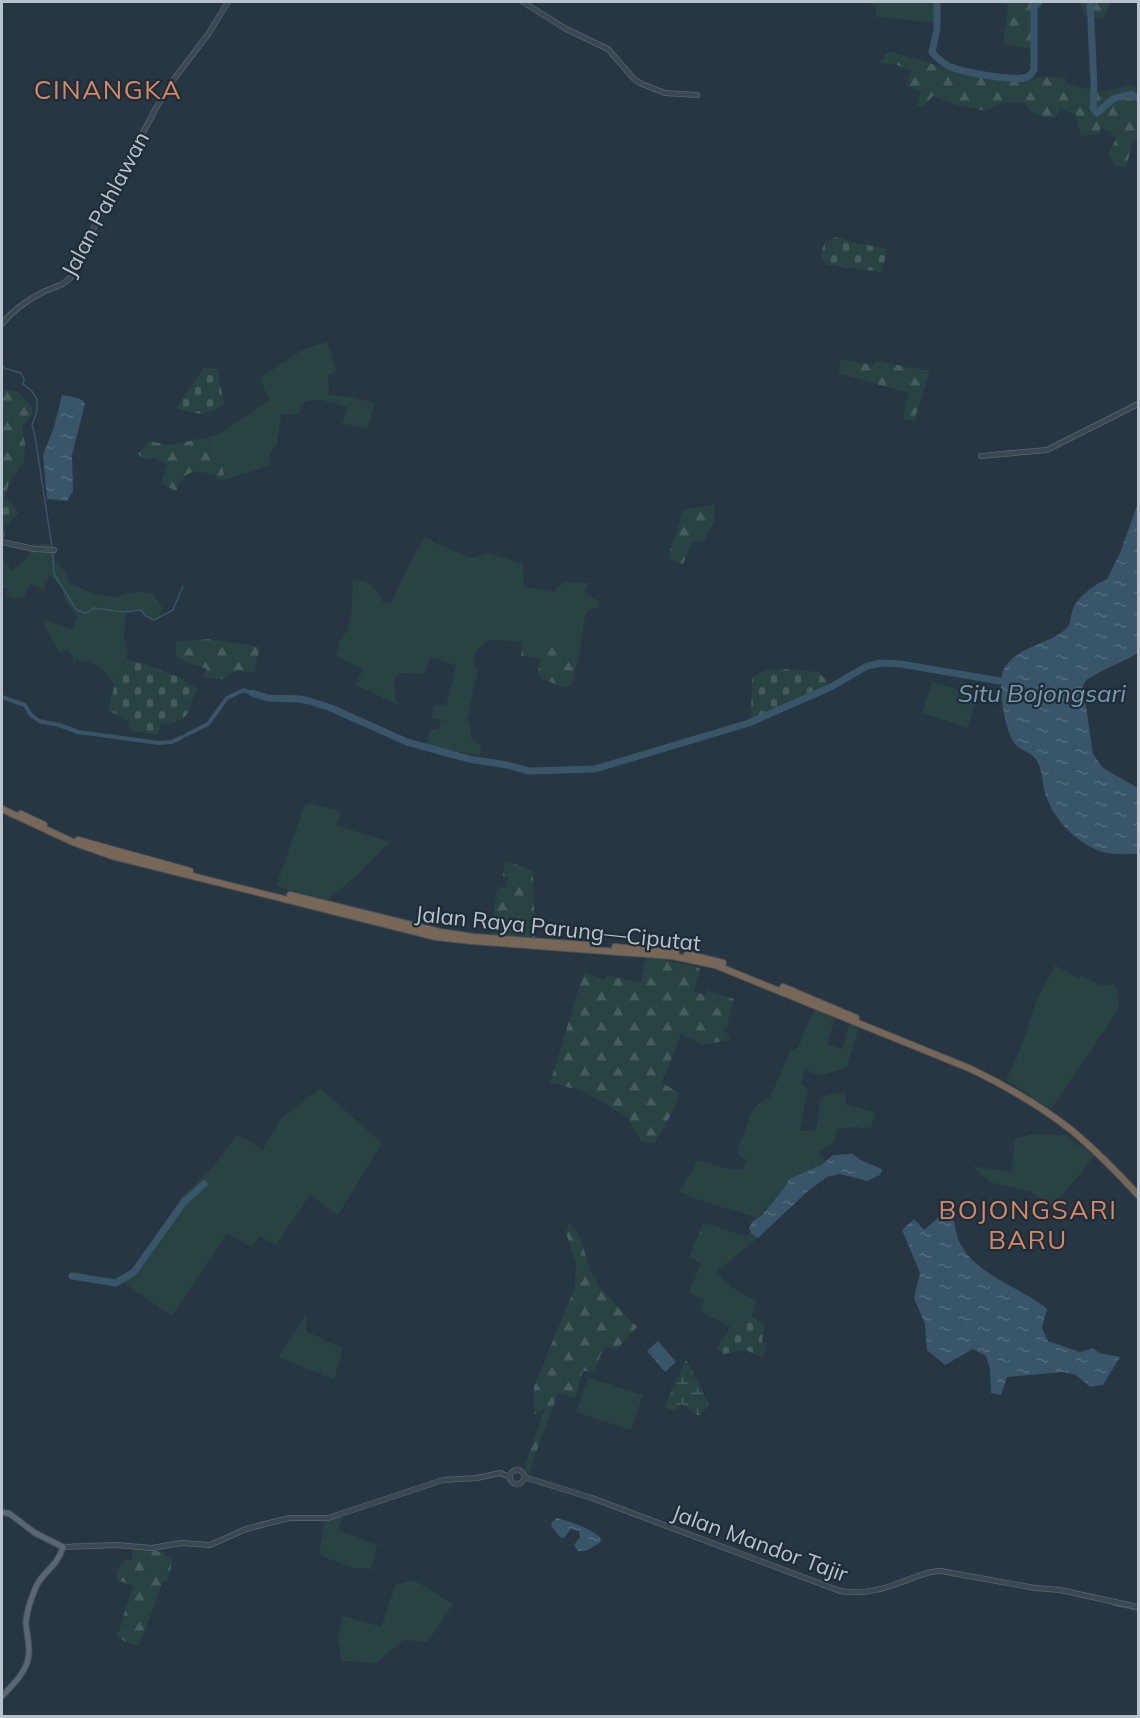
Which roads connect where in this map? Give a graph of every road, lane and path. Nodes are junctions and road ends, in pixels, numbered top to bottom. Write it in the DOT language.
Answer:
graph roads {
  1 [pos="228,2"];
  2 [pos="523,2"];
  3 [pos="697,95"];
  4 [pos="2,324"];
  5 [pos="1138,404"];
  6 [pos="981,456"];
  7 [pos="2,542"];
  8 [pos="52,550"];
  9 [pos="2,807"];
  10 [pos="1130,1183"];
  11 [pos="1138,1189"];
  12 [pos="1138,1194"];
  13 [pos="510,1477"];
  14 [pos="524,1477"];
  15 [pos="2,1512"];
  16 [pos="63,1547"];
  17 [pos="1138,1606"];
  18 [pos="2,1696"];
  1 -- 4 [label="street, Jalan Pahlawan"];
  2 -- 3 [label="street"];
  5 -- 6 [label="street"];
  7 -- 8 [label="street"];
  9 -- 10 [label="highway, Jalan Raya Parung—Ciputat"];
  10 -- 11 [label="highway, Jalan Raya Parung—Ciputat"];
  10 -- 12 [label="highway, Jalan Raya Parung—Ciputat"];
  13 -- 14 [label="street"];
  13 -- 14 [label="street"];
  13 -- 16 [label="street"];
  14 -- 17 [label="street, Jalan Mandor Tajir"];
  15 -- 16 [label="main road"];
  16 -- 18 [label="main road"];
}
